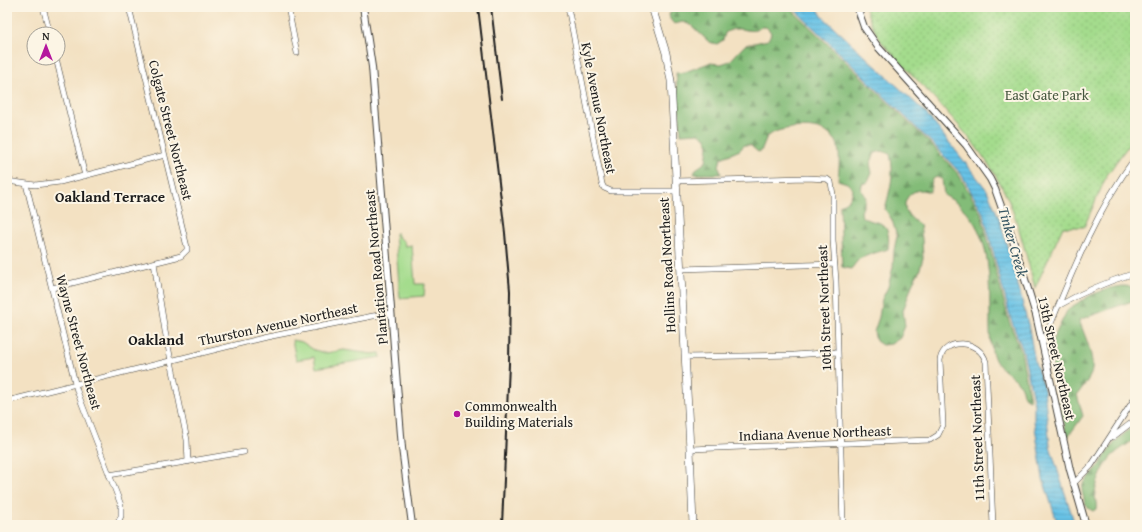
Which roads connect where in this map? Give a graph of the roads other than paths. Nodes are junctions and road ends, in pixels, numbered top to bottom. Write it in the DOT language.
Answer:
graph roads {
  1 [pos="43,7"];
  2 [pos="129,7"];
  3 [pos="288,7"];
  4 [pos="363,7"];
  5 [pos="568,7"];
  6 [pos="652,7"];
  7 [pos="857,7"];
  8 [pos="48,26"];
  9 [pos="297,53"];
  10 [pos="58,66"];
  11 [pos="165,155"];
  12 [pos="1135,158"];
  13 [pos="85,176"];
  14 [pos="7,181"];
  15 [pos="676,181"];
  16 [pos="26,184"];
  17 [pos="676,191"];
  18 [pos="154,263"];
  19 [pos="835,264"];
  20 [pos="681,269"];
  21 [pos="1135,273"];
  22 [pos="52,288"];
  23 [pos="1058,306"];
  24 [pos="391,313"];
  25 [pos="1043,344"];
  26 [pos="838,352"];
  27 [pos="686,357"];
  28 [pos="171,360"];
  29 [pos="76,383"];
  30 [pos="1135,398"];
  31 [pos="7,401"];
  32 [pos="1135,420"];
  33 [pos="938,436"];
  34 [pos="1110,438"];
  35 [pos="840,443"];
  36 [pos="690,448"];
  37 [pos="244,452"];
  38 [pos="188,462"];
  39 [pos="109,475"];
  40 [pos="1074,484"];
  41 [pos="117,525"];
  42 [pos="412,525"];
  43 [pos="693,525"];
  44 [pos="843,525"];
  45 [pos="993,525"];
  46 [pos="1086,525"];
  1 -- 8 [label="street"];
  2 -- 11 [label="street, Colgate Street Northeast"];
  3 -- 9 [label="street"];
  4 -- 24 [label="street, Plantation Road Northeast"];
  5 -- 17 [label="street, Kyle Avenue Northeast"];
  6 -- 15 [label="main road, Hollins Road Northeast"];
  7 -- 25 [label="street, 13th Street Northeast"];
  10 -- 13 [label="street"];
  11 -- 13 [label="street"];
  11 -- 18 [label="street, Colgate Street Northeast"];
  12 -- 23 [label="street"];
  13 -- 16 [label="street"];
  14 -- 16 [label="street"];
  15 -- 17 [label="main road, Hollins Road Northeast"];
  15 -- 19 [label="street, 10th Street Northeast"];
  16 -- 22 [label="street, Wayne Street Northeast"];
  17 -- 20 [label="main road, Hollins Road Northeast"];
  18 -- 22 [label="street"];
  18 -- 28 [label="street"];
  19 -- 20 [label="street"];
  19 -- 26 [label="street, 10th Street Northeast"];
  20 -- 27 [label="main road, Hollins Road Northeast"];
  21 -- 23 [label="street"];
  22 -- 29 [label="street, Wayne Street Northeast"];
  23 -- 25 [label="street"];
  24 -- 28 [label="street, Thurston Avenue Northeast"];
  24 -- 42 [label="street, Plantation Road Northeast"];
  25 -- 40 [label="street, 13th Street Northeast"];
  26 -- 27 [label="street"];
  26 -- 35 [label="street, 10th Street Northeast"];
  27 -- 36 [label="main road, Hollins Road Northeast"];
  28 -- 29 [label="street, Thurston Avenue Northeast"];
  28 -- 38 [label="street"];
  29 -- 31 [label="street, Thurston Avenue Northeast"];
  29 -- 39 [label="street, Wayne Street Northeast"];
  30 -- 34 [label="street"];
  32 -- 34 [label="street"];
  33 -- 35 [label="street, Indiana Avenue Northeast"];
  33 -- 45 [label="street, 11th Street Northeast"];
  34 -- 40 [label="street"];
  35 -- 36 [label="street, Indiana Avenue Northeast"];
  35 -- 44 [label="street, 10th Street Northeast"];
  36 -- 43 [label="main road, Hollins Road Northeast"];
  37 -- 38 [label="street"];
  38 -- 39 [label="street"];
  39 -- 41 [label="street, Wayne Street Northeast"];
  40 -- 46 [label="street, 13th Street Northeast"];
}
